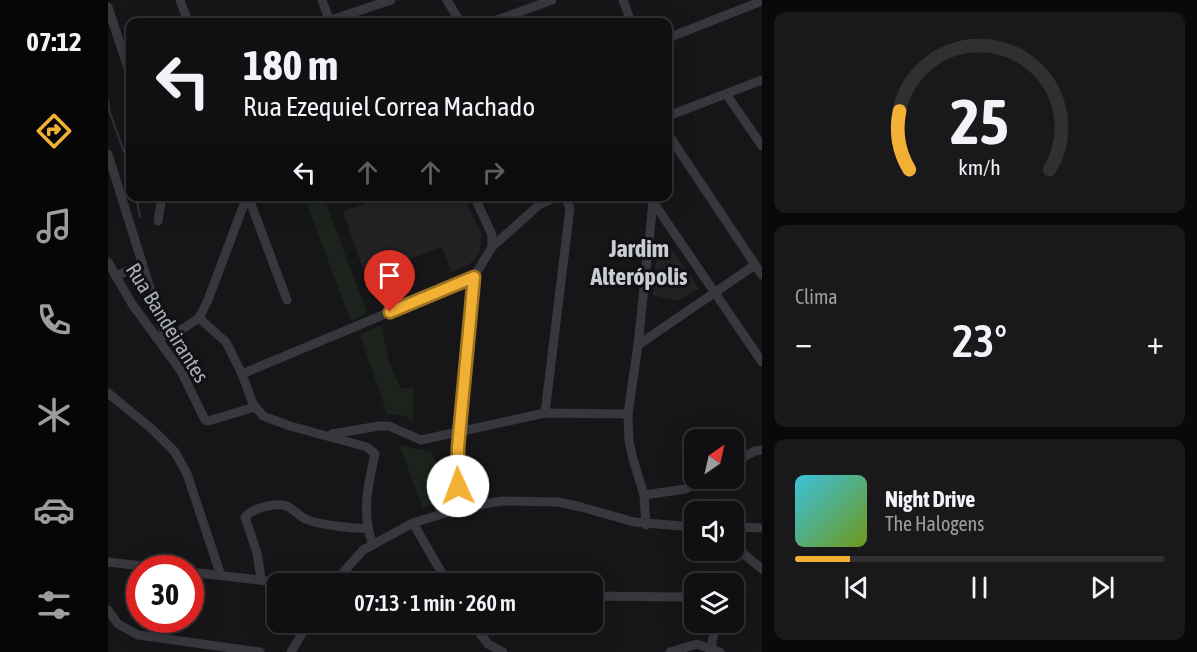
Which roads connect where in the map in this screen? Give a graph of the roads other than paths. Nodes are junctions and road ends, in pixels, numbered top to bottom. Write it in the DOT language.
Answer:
graph roads {
  1 [pos="180,0"];
  2 [pos="322,0"];
  3 [pos="391,0"];
  4 [pos="447,0"];
  5 [pos="552,0"];
  6 [pos="623,0"];
  7 [pos="762,1"];
  8 [pos="108,7"];
  9 [pos="187,18"];
  10 [pos="327,18"];
  11 [pos="339,18"];
  12 [pos="458,18"];
  13 [pos="503,18"];
  14 [pos="630,18"];
  15 [pos="672,36"];
  16 [pos="126,62"];
  17 [pos="762,80"];
  18 [pos="726,94"];
  19 [pos="672,114"];
  20 [pos="672,140"];
  21 [pos="762,146"];
  22 [pos="108,154"];
  23 [pos="161,201"];
  24 [pos="246,201"];
  25 [pos="250,201"];
  26 [pos="476,201"];
  27 [pos="547,201"];
  28 [pos="567,201"];
  29 [pos="651,201"];
  30 [pos="652,201"];
  31 [pos="158,221"];
  32 [pos="492,247"];
  33 [pos="108,262"];
  34 [pos="142,264"];
  35 [pos="759,270"];
  36 [pos="116,276"];
  37 [pos="474,277"];
  38 [pos="714,293"];
  39 [pos="287,300"];
  40 [pos="199,318"];
  41 [pos="161,336"];
  42 [pos="638,345"];
  43 [pos="762,363"];
  44 [pos="243,374"];
  45 [pos="108,393"];
  46 [pos="255,407"];
  47 [pos="545,413"];
  48 [pos="628,414"];
  49 [pos="459,431"];
  50 [pos="323,434"];
  51 [pos="762,450"];
  52 [pos="744,456"];
  53 [pos="685,489"];
  54 [pos="644,495"];
  55 [pos="461,508"];
  56 [pos="413,523"];
  57 [pos="646,525"];
  58 [pos="684,526"];
  59 [pos="744,527"];
  60 [pos="368,528"];
  61 [pos="762,528"];
  62 [pos="373,545"];
  63 [pos="744,554"];
  64 [pos="108,562"];
  65 [pos="126,564"];
  66 [pos="762,569"];
  67 [pos="343,573"];
  68 [pos="442,573"];
  69 [pos="204,574"];
  70 [pos="222,576"];
  71 [pos="261,578"];
  72 [pos="267,579"];
  73 [pos="603,596"];
  74 [pos="684,598"];
  75 [pos="108,610"];
  76 [pos="302,633"];
  77 [pos="480,633"];
  78 [pos="716,633"];
  79 [pos="715,650"];
  80 [pos="260,652"];
  81 [pos="291,652"];
  82 [pos="503,652"];
  83 [pos="670,652"];
  1 -- 9 [label="street"];
  2 -- 10 [label="street"];
  3 -- 11 [label="street"];
  4 -- 12 [label="street"];
  5 -- 13 [label="street"];
  6 -- 14 [label="street"];
  7 -- 15 [label="street"];
  8 -- 16 [label="street"];
  17 -- 18 [label="street"];
  18 -- 19 [label="street"];
  18 -- 21 [label="street"];
  20 -- 35 [label="street"];
  22 -- 34 [label="street"];
  23 -- 31 [label="street"];
  24 -- 40 [label="street"];
  25 -- 39 [label="street"];
  26 -- 32 [label="street"];
  27 -- 32 [label="street"];
  28 -- 47 [label="street"];
  29 -- 42 [label="street"];
  30 -- 38 [label="street"];
  32 -- 37 [label="street"];
  33 -- 36 [label="street, Rua Bandeirantes"];
  34 -- 36 [label="street"];
  34 -- 41 [label="street"];
  35 -- 38 [label="street"];
  36 -- 41 [label="street, Rua Bandeirantes"];
  37 -- 44 [label="street"];
  37 -- 49 [label="street"];
  38 -- 42 [label="street"];
  38 -- 43 [label="street"];
  40 -- 41 [label="street"];
  40 -- 44 [label="street"];
  41 -- 46 [label="street, Rua Bandeirantes"];
  42 -- 48 [label="street"];
  44 -- 46 [label="street"];
  45 -- 70 [label="street"];
  46 -- 50 [label="street"];
  47 -- 48 [label="street"];
  47 -- 49 [label="street"];
  48 -- 54 [label="street"];
  49 -- 50 [label="street"];
  49 -- 55 [label="street"];
  50 -- 60 [label="street"];
  51 -- 52 [label="street"];
  53 -- 54 [label="street"];
  54 -- 57 [label="street"];
  55 -- 56 [label="street"];
  55 -- 57 [label="street"];
  56 -- 62 [label="street"];
  56 -- 68 [label="street"];
  57 -- 58 [label="street"];
  59 -- 61 [label="street"];
  60 -- 62 [label="street"];
  60 -- 71 [label="street"];
  62 -- 67 [label="street"];
  63 -- 66 [label="street"];
  64 -- 65 [label="street"];
  69 -- 70 [label="street"];
  70 -- 71 [label="street"];
  71 -- 72 [label="street"];
  73 -- 74 [label="street"];
  75 -- 80 [label="street"];
  76 -- 81 [label="street"];
  77 -- 82 [label="street"];
  78 -- 79 [label="street"];
  79 -- 83 [label="street"];
}
